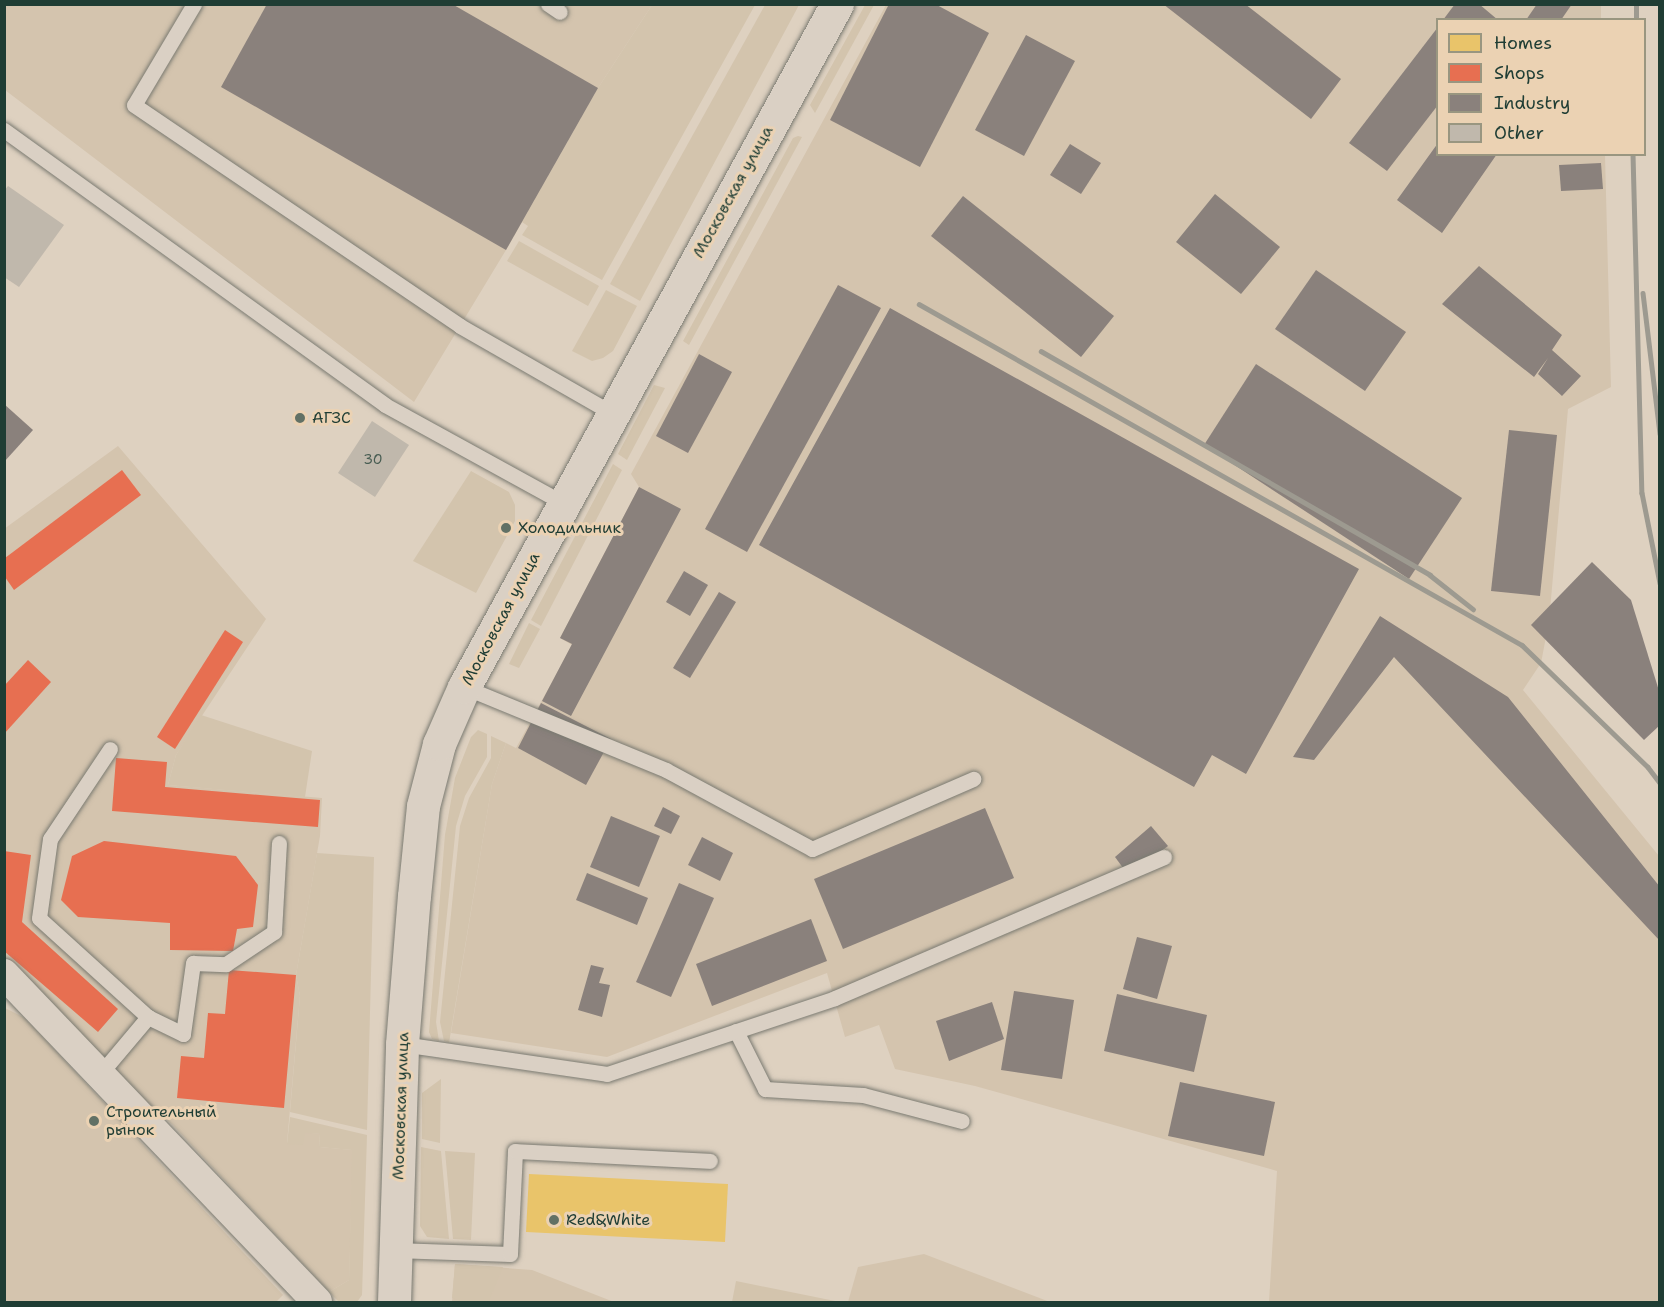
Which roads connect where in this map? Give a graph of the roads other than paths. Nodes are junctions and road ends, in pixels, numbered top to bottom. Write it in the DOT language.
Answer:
graph roads {
  1 [pos="194,4"];
  2 [pos="837,4"];
  3 [pos="4,130"];
  4 [pos="612,413"];
  5 [pos="563,503"];
  6 [pos="464,687"];
  7 [pos="111,749"];
  8 [pos="973,778"];
  9 [pos="279,843"];
  10 [pos="1164,856"];
  11 [pos="4,974"];
  12 [pos="148,1017"];
  13 [pos="736,1031"];
  14 [pos="402,1044"];
  15 [pos="100,1074"];
  16 [pos="962,1121"];
  17 [pos="710,1161"];
  18 [pos="395,1250"];
  19 [pos="317,1302"];
  20 [pos="394,1302"];
  1 -- 4 [label="lane"];
  2 -- 4 [label="main road, Московская улица"];
  3 -- 5 [label="lane"];
  4 -- 5 [label="main road, Московская улица"];
  5 -- 6 [label="main road, Московская улица"];
  6 -- 8 [label="lane"];
  6 -- 14 [label="main road, Московская улица"];
  7 -- 12 [label="lane"];
  9 -- 12 [label="lane"];
  10 -- 13 [label="lane"];
  11 -- 15 [label="street"];
  12 -- 15 [label="lane"];
  13 -- 14 [label="lane"];
  13 -- 16 [label="lane"];
  14 -- 18 [label="main road, Московская улица"];
  15 -- 19 [label="street"];
  17 -- 18 [label="lane"];
  18 -- 20 [label="main road, Московская улица"];
}
